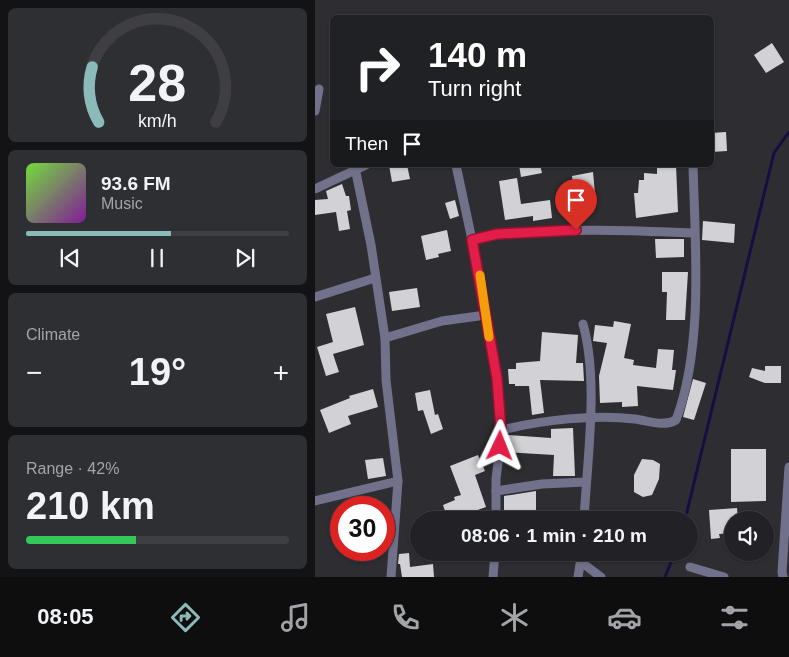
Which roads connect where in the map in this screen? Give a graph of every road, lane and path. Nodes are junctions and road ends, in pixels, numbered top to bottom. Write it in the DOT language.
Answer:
graph roads {
  1 [pos="319,90"];
  2 [pos="315,111"];
  3 [pos="359,167"];
  4 [pos="456,167"];
  5 [pos="693,167"];
  6 [pos="355,168"];
  7 [pos="315,189"];
  8 [pos="694,233"];
  9 [pos="472,240"];
  10 [pos="375,278"];
  11 [pos="315,297"];
  12 [pos="486,315"];
  13 [pos="583,324"];
  14 [pos="385,338"];
  15 [pos="590,419"];
  16 [pos="501,430"];
  17 [pos="789,467"];
  18 [pos="398,481"];
  19 [pos="586,482"];
  20 [pos="496,490"];
  21 [pos="315,502"];
  22 [pos="496,511"];
  23 [pos="584,511"];
  24 [pos="494,561"];
  25 [pos="581,561"];
  26 [pos="586,561"];
  27 [pos="691,567"];
  28 [pos="391,577"];
  29 [pos="493,577"];
  30 [pos="578,577"];
  31 [pos="601,577"];
  32 [pos="724,577"];
  33 [pos="783,577"];
  1 -- 2 [label="street"];
  3 -- 6 [label="street"];
  4 -- 9 [label="street"];
  5 -- 8 [label="street"];
  6 -- 7 [label="street"];
  6 -- 10 [label="street"];
  8 -- 9 [label="street"];
  8 -- 15 [label="street"];
  9 -- 12 [label="street"];
  10 -- 11 [label="street"];
  10 -- 14 [label="street"];
  12 -- 14 [label="street"];
  12 -- 16 [label="street"];
  13 -- 15 [label="street"];
  14 -- 18 [label="street"];
  15 -- 16 [label="street"];
  15 -- 19 [label="street"];
  16 -- 20 [label="street"];
  17 -- 33 [label="street"];
  18 -- 21 [label="street"];
  18 -- 28 [label="street"];
  19 -- 20 [label="street"];
  19 -- 23 [label="street"];
  20 -- 22 [label="street"];
  24 -- 29 [label="street"];
  25 -- 30 [label="street"];
  26 -- 31 [label="street"];
  27 -- 32 [label="street"];
}
